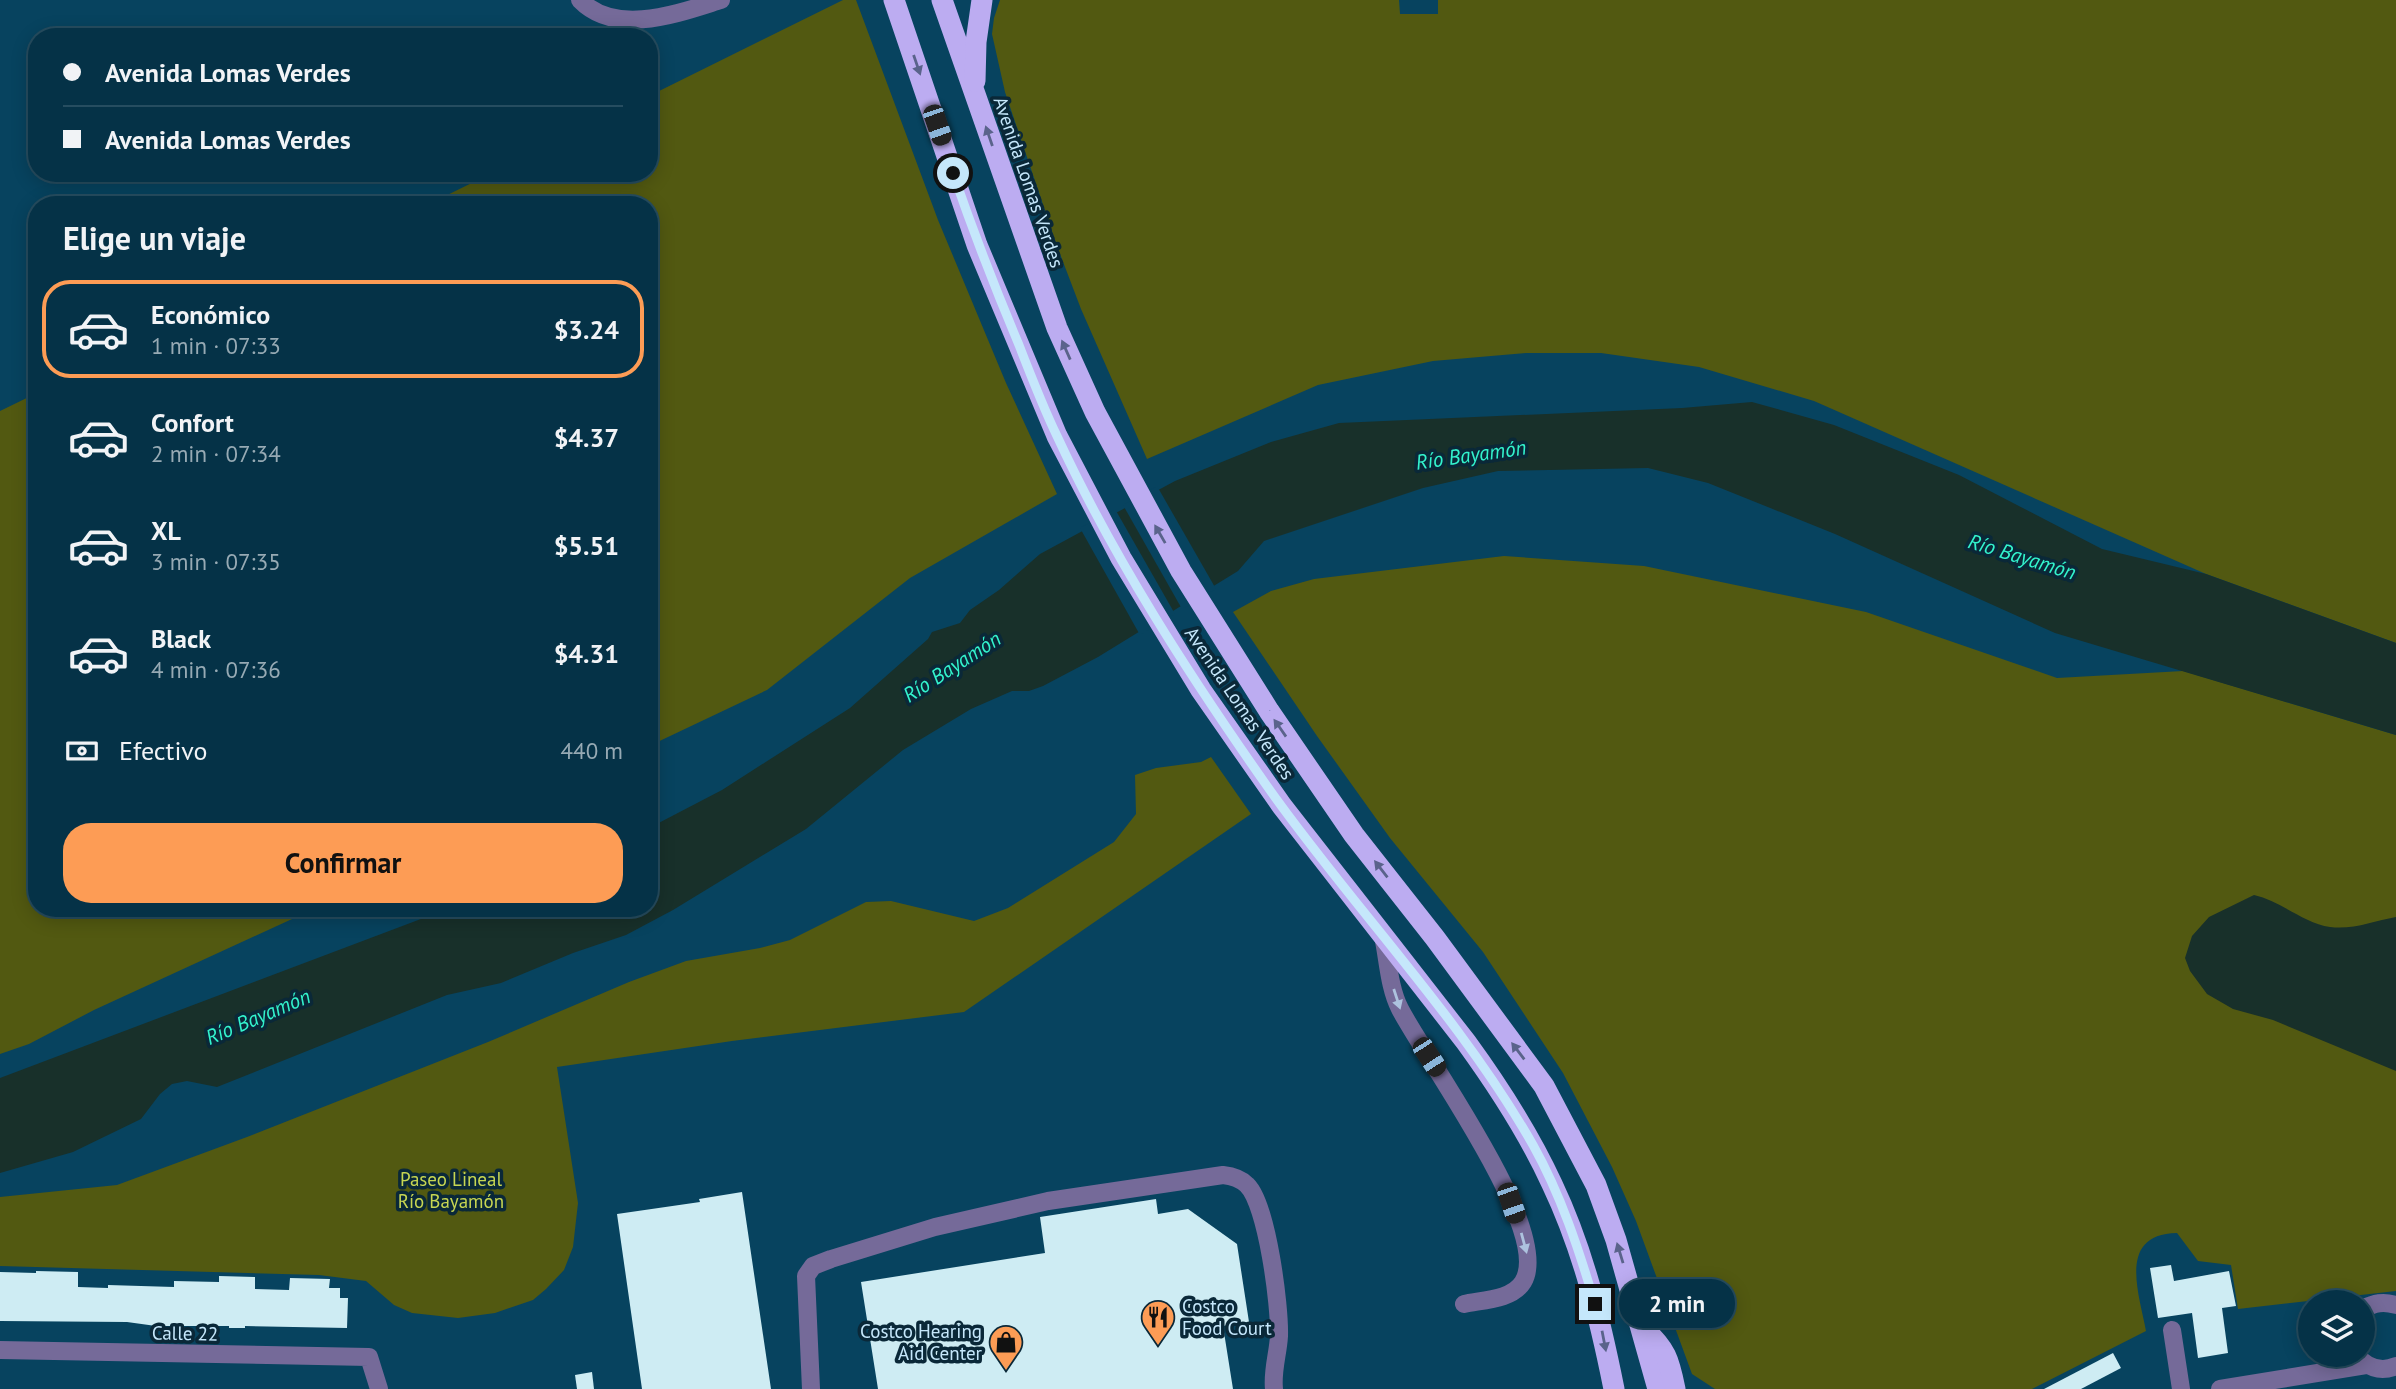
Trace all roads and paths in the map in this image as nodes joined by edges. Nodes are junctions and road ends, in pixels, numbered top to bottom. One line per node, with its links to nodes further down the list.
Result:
1 (580, 0): 2 (street)
2 (721, 0)
3 (894, 0): 7 (highway, Avenida Lomas Verdes, one-way to 7)
4 (942, 0): 6 (highway, Avenida Lomas Verdes)
5 (982, 0): 6 (highway)
6 (974, 93): 11 (highway, Avenida Lomas Verdes, one-way to 6)
7 (1382, 933): 9 (street, one-way to 9); 20 (highway, Avenida Lomas Verdes, one-way to 20)
8 (2375, 1303): 10 (street)
9 (1464, 1304)
10 (2396, 1305)
11 (1642, 1327): 21 (highway, Avenida Lomas Verdes); 22 (highway)
12 (2172, 1330): 23 (street)
13 (0, 1350): 17 (street, Calle 22)
14 (2327, 1367): 24 (street)
15 (2374, 1367): 16 (street)
16 (2395, 1372)
17 (379, 1389)
18 (811, 1389): 19 (street)
19 (1273, 1389)
20 (1614, 1389)
21 (1658, 1389)
22 (1675, 1389)
23 (2181, 1389)
24 (2220, 1389)

